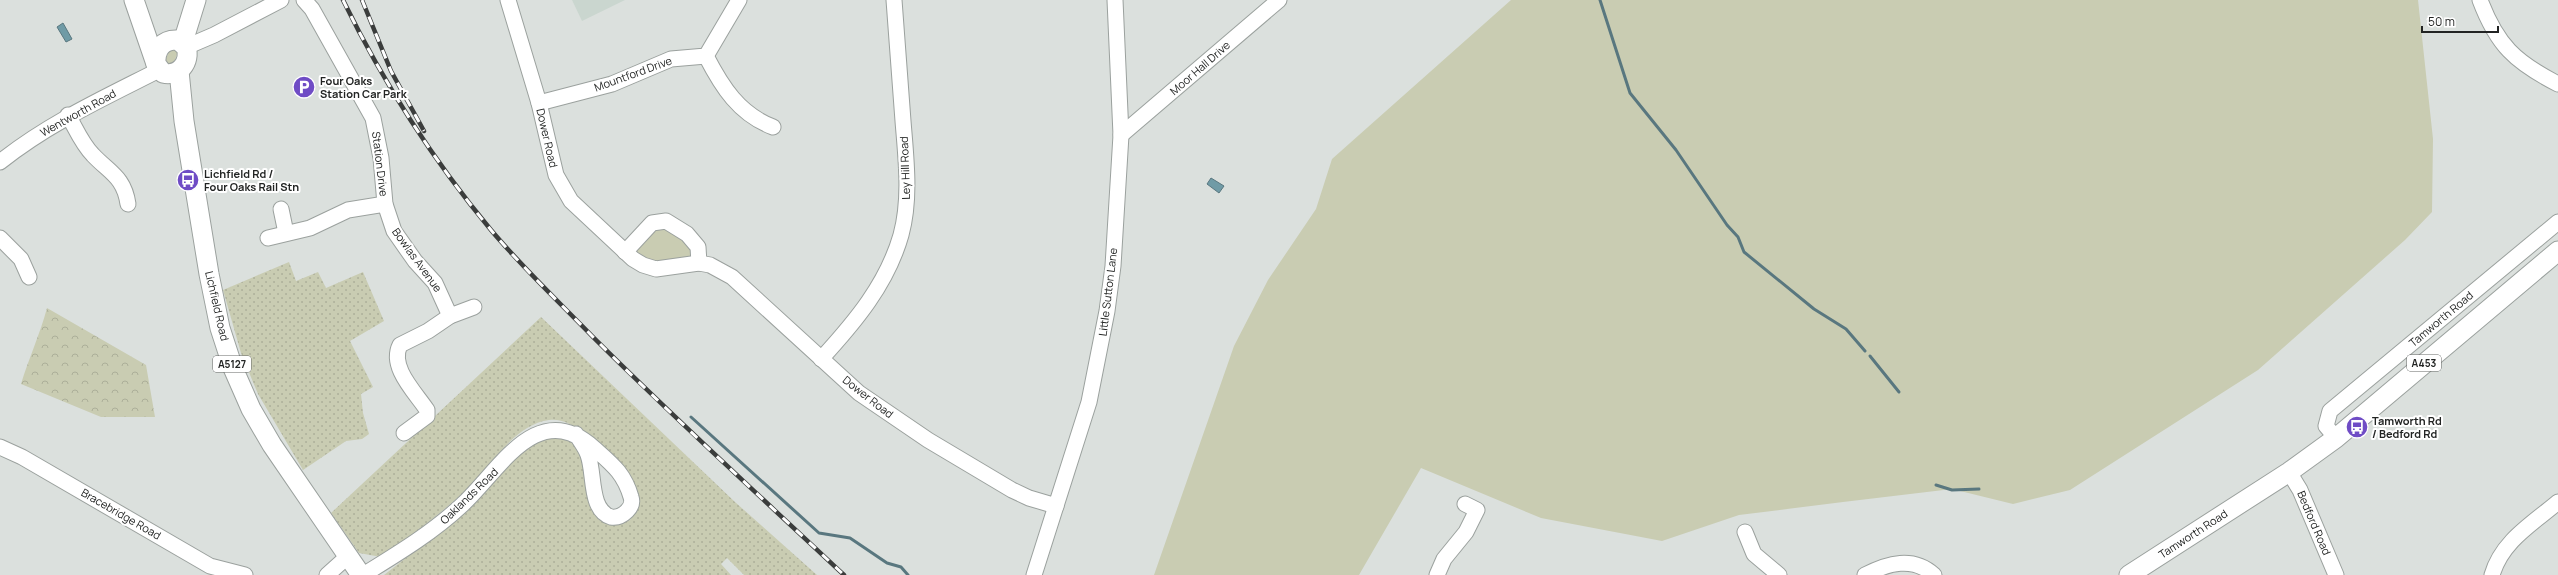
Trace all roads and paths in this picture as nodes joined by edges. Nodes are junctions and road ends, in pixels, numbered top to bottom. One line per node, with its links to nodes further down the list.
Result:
1 (134, 0): 11 (main road, Lichfield Road)
2 (282, 0): 11 (street)
3 (304, 0): 20 (street, Station Drive)
4 (508, 0): 14 (street, Dower Road)
5 (739, 0): 12 (street)
6 (894, 0): 32 (street, Ley Hill Road)
7 (1115, 0): 17 (street, Little Sutton Lane)
8 (1279, 0): 17 (street, Moor Hall Drive)
9 (2480, 0): 13 (street)
10 (193, 8): 11 (main road)
11 (172, 56): 15 (street, Wentworth Road); 42 (main road, Lichfield Road / A5127)
12 (706, 56): 14 (street, Mountford Drive); 16 (street)
13 (2558, 84)
14 (538, 103): 27 (street, Dower Road)
15 (68, 115): 18 (street, Wentworth Road); 19 (street)
16 (765, 127)
17 (1121, 135): 40 (street, Little Sutton Lane)
18 (0, 162)
19 (130, 195)
20 (385, 204): 23 (street); 31 (street, Bowlas Avenue)
21 (281, 209): 23 (street)
22 (2558, 222): 35 (street, Tamworth Road)
23 (286, 233): 25 (street)
24 (0, 238): 29 (street)
25 (268, 238)
26 (2558, 251): 35 (main road, Tamworth Road / A453)
27 (625, 252): 28 (street, Dower Road); 28 (street)
28 (699, 263): 32 (street, Dower Road)
29 (29, 277)
30 (474, 307): 31 (street)
31 (450, 316): 33 (street)
32 (821, 358): 40 (street, Dower Road)
33 (404, 433)
34 (576, 434): 34 (street, Oaklands Road); 46 (street, Oaklands Road)
35 (2336, 438): 37 (main road, Tamworth Road / A453)
36 (0, 447): 43 (street, Bracebridge Road)
37 (2289, 472): 52 (main road, Tamworth Road / A453); 53 (street, Bedford Road)
38 (2558, 502): 54 (street)
39 (1464, 504): 48 (street)
40 (1056, 506): 47 (street, Little Sutton Lane)
41 (1746, 532): 49 (street)
42 (347, 557): 45 (street); 46 (main road, Lichfield Road / A5127)
43 (208, 570): 44 (street, Bracebridge Road)
44 (245, 575)
45 (327, 575)
46 (362, 575)
47 (1034, 575)
48 (1437, 575)
49 (1779, 575)
50 (1865, 575): 51 (street)
51 (1934, 575)
52 (2129, 575)
53 (2336, 575)
54 (2492, 575)

